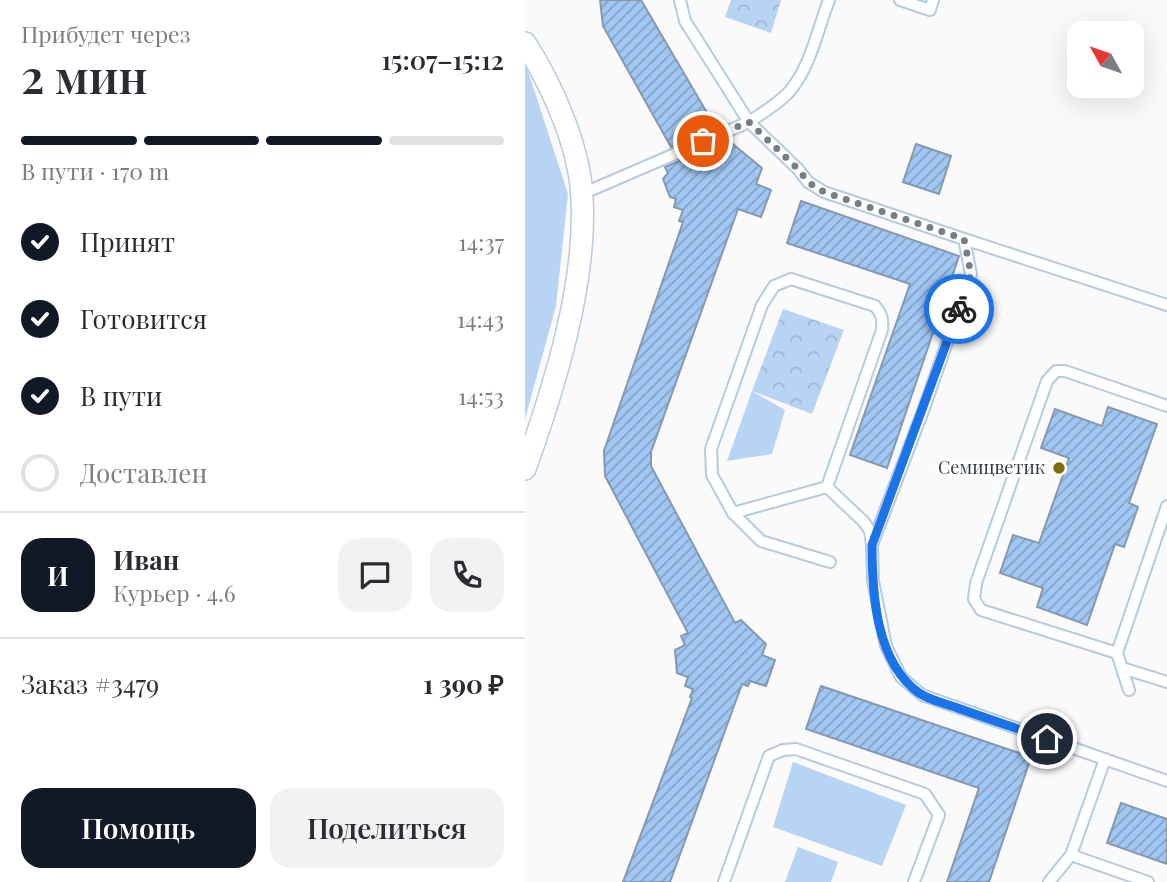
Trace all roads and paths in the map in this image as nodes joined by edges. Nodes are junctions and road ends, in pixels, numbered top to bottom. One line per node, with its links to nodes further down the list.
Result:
1 (680, 0): 6 (lane)
2 (828, 0): 6 (lane)
3 (900, 0): 4 (lane)
4 (933, 0)
5 (525, 43): 7 (street)
6 (749, 122): 7 (lane); 8 (lane)
7 (582, 194): 11 (street)
8 (964, 239): 9 (lane); 15 (lane)
9 (1167, 305)
10 (1167, 406): 17 (lane)
11 (525, 469)
12 (827, 487): 14 (lane); 14 (lane); 15 (lane)
13 (1167, 506): 17 (lane)
14 (733, 513): 16 (lane)
15 (872, 545): 21 (lane)
16 (830, 562)
17 (1117, 653): 18 (lane)
18 (1122, 668): 19 (lane); 20 (lane)
19 (1167, 682)
20 (1129, 690)
21 (1105, 759): 22 (lane); 23 (lane)
22 (1166, 778)
23 (1071, 855): 26 (lane); 27 (lane)
24 (724, 882): 25 (lane)
25 (914, 882)
26 (1049, 882)
27 (1148, 882)

